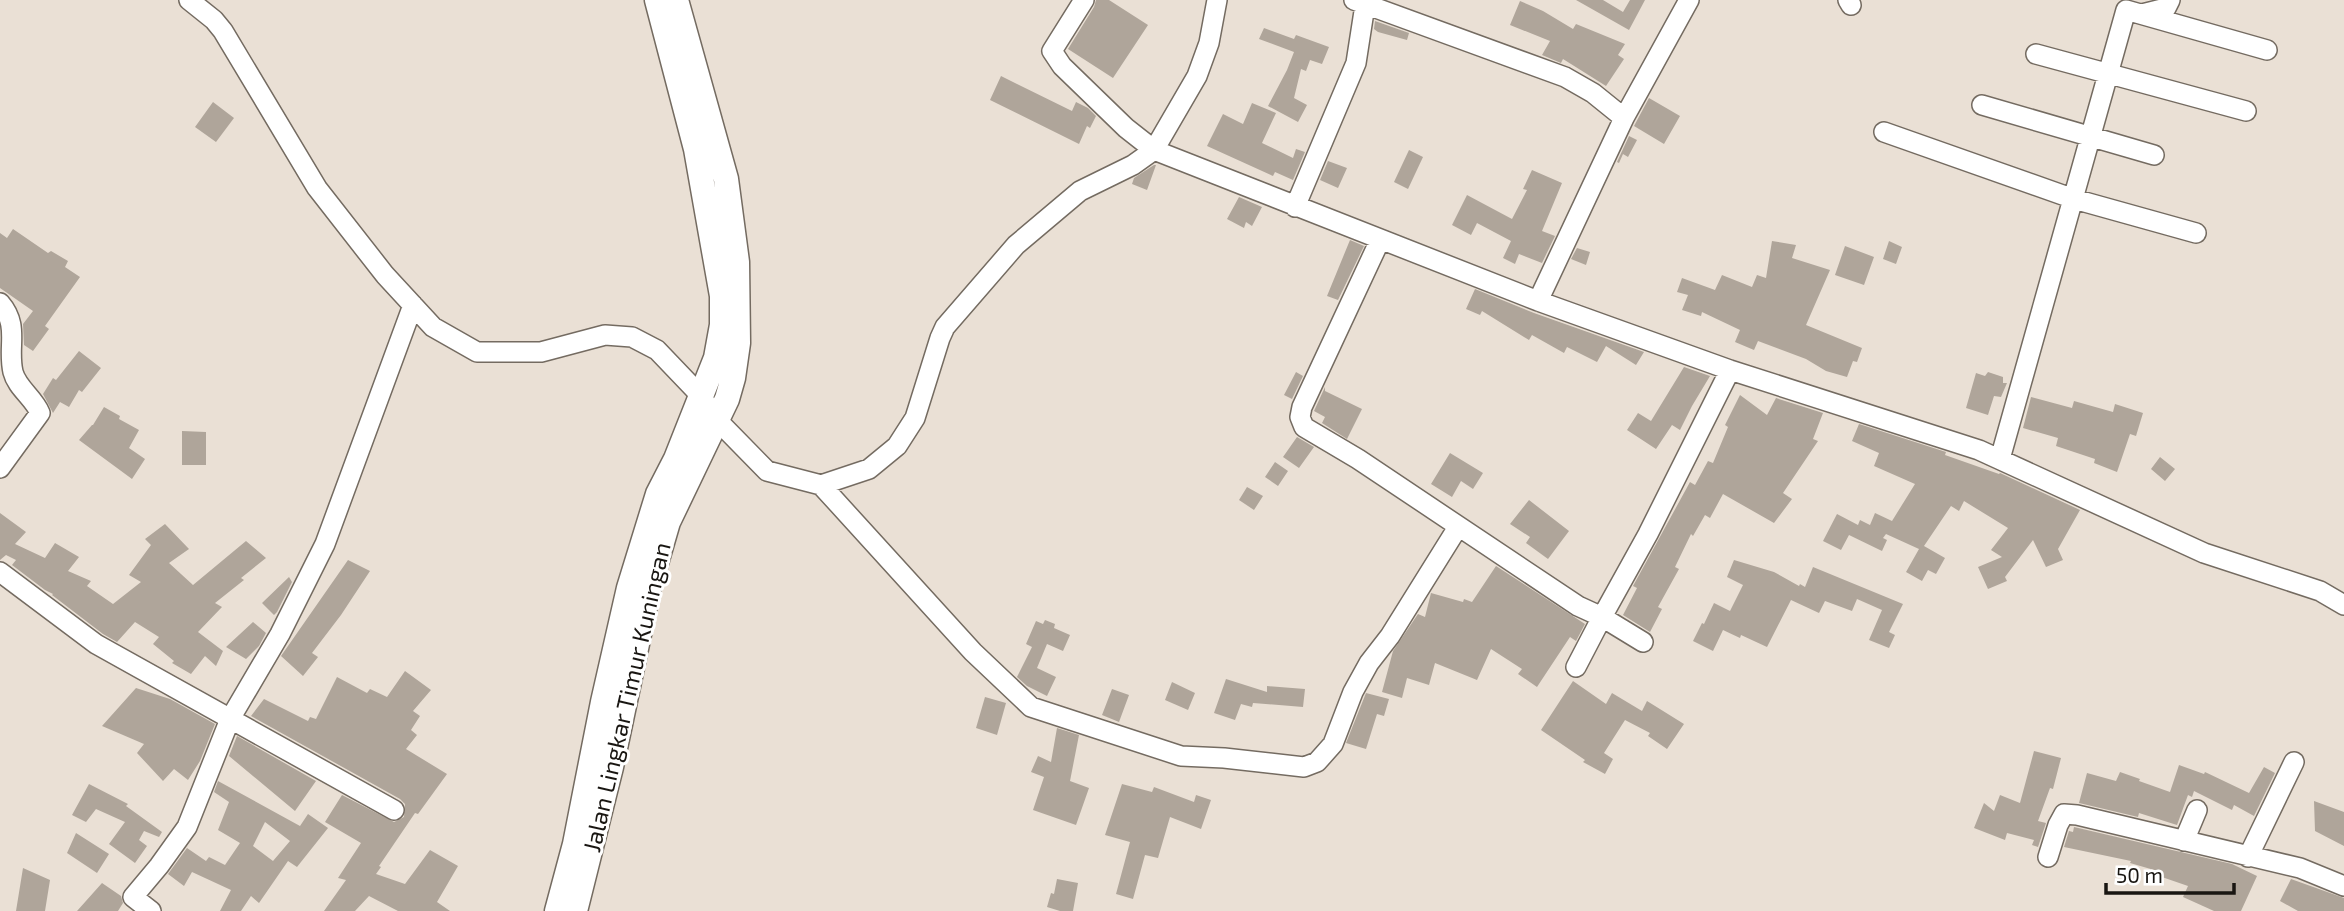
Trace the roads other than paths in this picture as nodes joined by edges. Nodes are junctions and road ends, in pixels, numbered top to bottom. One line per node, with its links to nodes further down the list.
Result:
1 (189, 0): 26 (street)
2 (657, 0): 28 (main road, Jalan Lingkar Timur Kuningan)
3 (676, 0): 29 (main road, Jalan Lingkar Timur Kuningan)
4 (1084, 0): 18 (street)
5 (1217, 0): 18 (street)
6 (1689, 0): 15 (street)
7 (2170, 0): 9 (street)
8 (1359, 2): 15 (street); 21 (street)
9 (2141, 14): 10 (street); 12 (street)
10 (2267, 50)
11 (2036, 54): 12 (street)
12 (2108, 74): 14 (street); 17 (street)
13 (1982, 105): 17 (street)
14 (2246, 111)
15 (1624, 118): 24 (street)
16 (1884, 132): 20 (street)
17 (2090, 138): 19 (street); 20 (street)
18 (1154, 149): 21 (street); 32 (street)
19 (2154, 155)
20 (2074, 199): 22 (street); 30 (street)
21 (1295, 207): 23 (street)
22 (2196, 233)
23 (1380, 240): 24 (street); 33 (street)
24 (1538, 301): 27 (street)
25 (0, 303): 31 (street)
26 (413, 305): 28 (street); 39 (street)
27 (1730, 370): 30 (street); 36 (street)
28 (701, 396): 29 (street); 49 (main road, Jalan Lingkar Timur Kuningan)
29 (717, 420): 32 (street); 50 (main road, Jalan Lingkar Timur Kuningan)
30 (2000, 459): 35 (street)
31 (0, 468)
32 (821, 485): 33 (street)
33 (1458, 527): 36 (street)
34 (0, 572): 39 (street)
35 (2344, 605)
36 (1602, 617): 37 (street); 38 (street)
37 (1643, 642)
38 (1576, 667)
39 (230, 719): 41 (street); 47 (street)
40 (2294, 762): 45 (street)
41 (394, 810)
42 (2197, 810): 43 (street)
43 (2184, 841): 44 (street); 45 (street)
44 (2048, 857)
45 (2248, 857): 46 (street)
46 (2344, 886)
47 (129, 904): 48 (street)
48 (151, 911)
49 (557, 911)
50 (575, 911)

